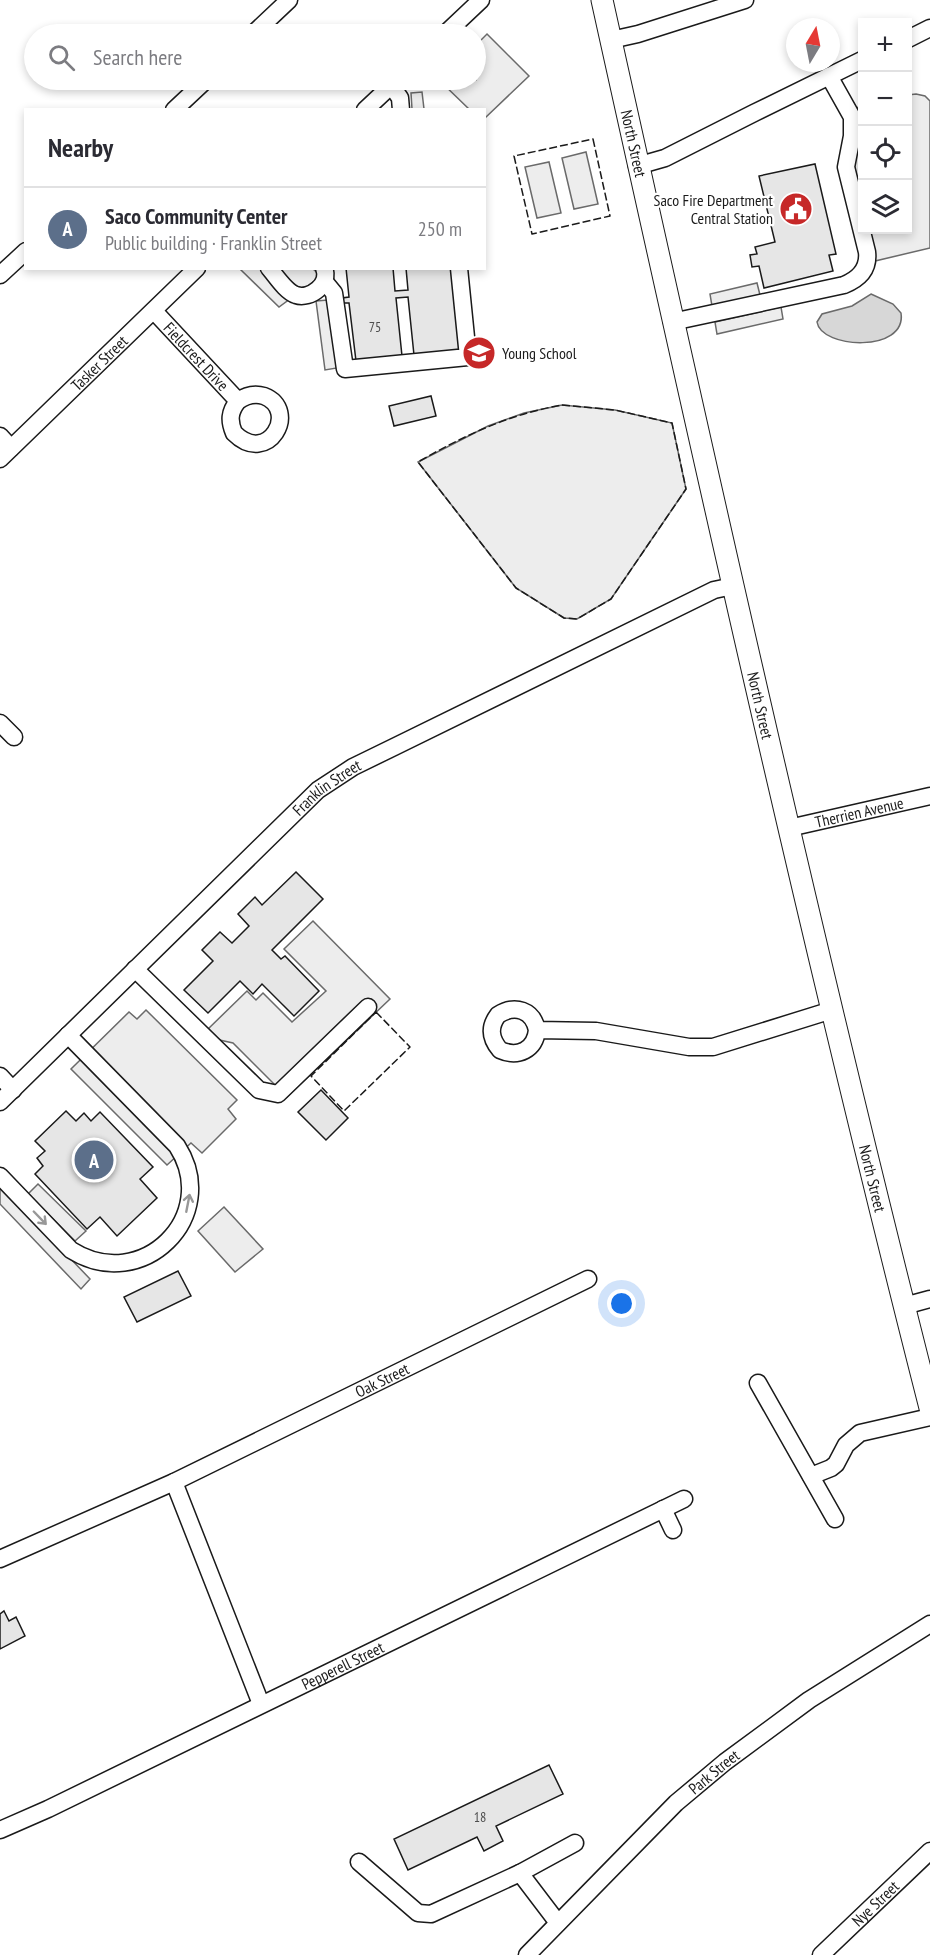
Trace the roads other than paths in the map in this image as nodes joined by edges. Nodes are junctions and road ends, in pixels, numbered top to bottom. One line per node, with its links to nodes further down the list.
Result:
1 (289, 0): 5 (street)
2 (481, 0): 6 (street)
3 (602, 0): 9 (main road, North Street)
4 (744, 0): 9 (street)
5 (264, 24)
6 (456, 24)
7 (930, 28): 8 (street)
8 (912, 37)
9 (611, 40): 18 (main road, North Street)
10 (858, 62): 11 (street)
11 (829, 76): 18 (street); 26 (street)
12 (195, 90): 15 (street)
13 (386, 90): 16 (street)
14 (397, 90): 17 (street)
15 (176, 108)
16 (367, 108)
17 (401, 108)
18 (637, 166): 26 (main road, North Street)
19 (24, 253): 23 (street)
20 (195, 270): 25 (street, Tasker Street)
21 (270, 270): 24 (street)
22 (459, 270): 24 (street)
23 (0, 275)
24 (324, 275)
25 (154, 310): 27 (street, Fieldcrest Drive); 28 (street, Tasker Street)
26 (672, 322): 29 (main road, North Street)
27 (237, 402)
28 (4, 447)
29 (733, 586): 33 (main road, North Street); 34 (street, Franklin Street)
30 (0, 723): 31 (street)
31 (14, 737)
32 (930, 796): 33 (street, Therrien Avenue)
33 (789, 828): 36 (main road, North Street)
34 (135, 969): 35 (street); 38 (street, Franklin Street)
35 (368, 1007)
36 (832, 1010): 37 (street); 45 (main road, North Street)
37 (537, 1030)
38 (68, 1035): 40 (street, Franklin Street); 42 (street, one-way to 38)
39 (0, 1076): 40 (street)
40 (13, 1090): 41 (street, Franklin Street)
41 (0, 1102)
42 (0, 1176)
43 (588, 1279): 50 (street, Oak Street)
44 (930, 1299): 45 (street)
45 (904, 1306): 47 (main road, North Street)
46 (758, 1383): 49 (street)
47 (930, 1408)
48 (930, 1417): 49 (street)
49 (811, 1476): 53 (street)
50 (174, 1482): 55 (street, Oak Street); 57 (street)
51 (684, 1499): 52 (street, Pepperell Street)
52 (663, 1509): 54 (street); 57 (street, Pepperell Street)
53 (835, 1519)
54 (673, 1530)
55 (0, 1559)
56 (930, 1624): 63 (street, Park Street)
57 (261, 1704): 58 (street, Pepperell Street)
58 (0, 1830)
59 (575, 1844): 62 (street)
60 (930, 1851): 65 (street, Nye Street)
61 (359, 1862): 62 (street)
62 (520, 1873): 63 (street)
63 (558, 1923): 64 (street, Park Street)
64 (526, 1955)
65 (821, 1955)

